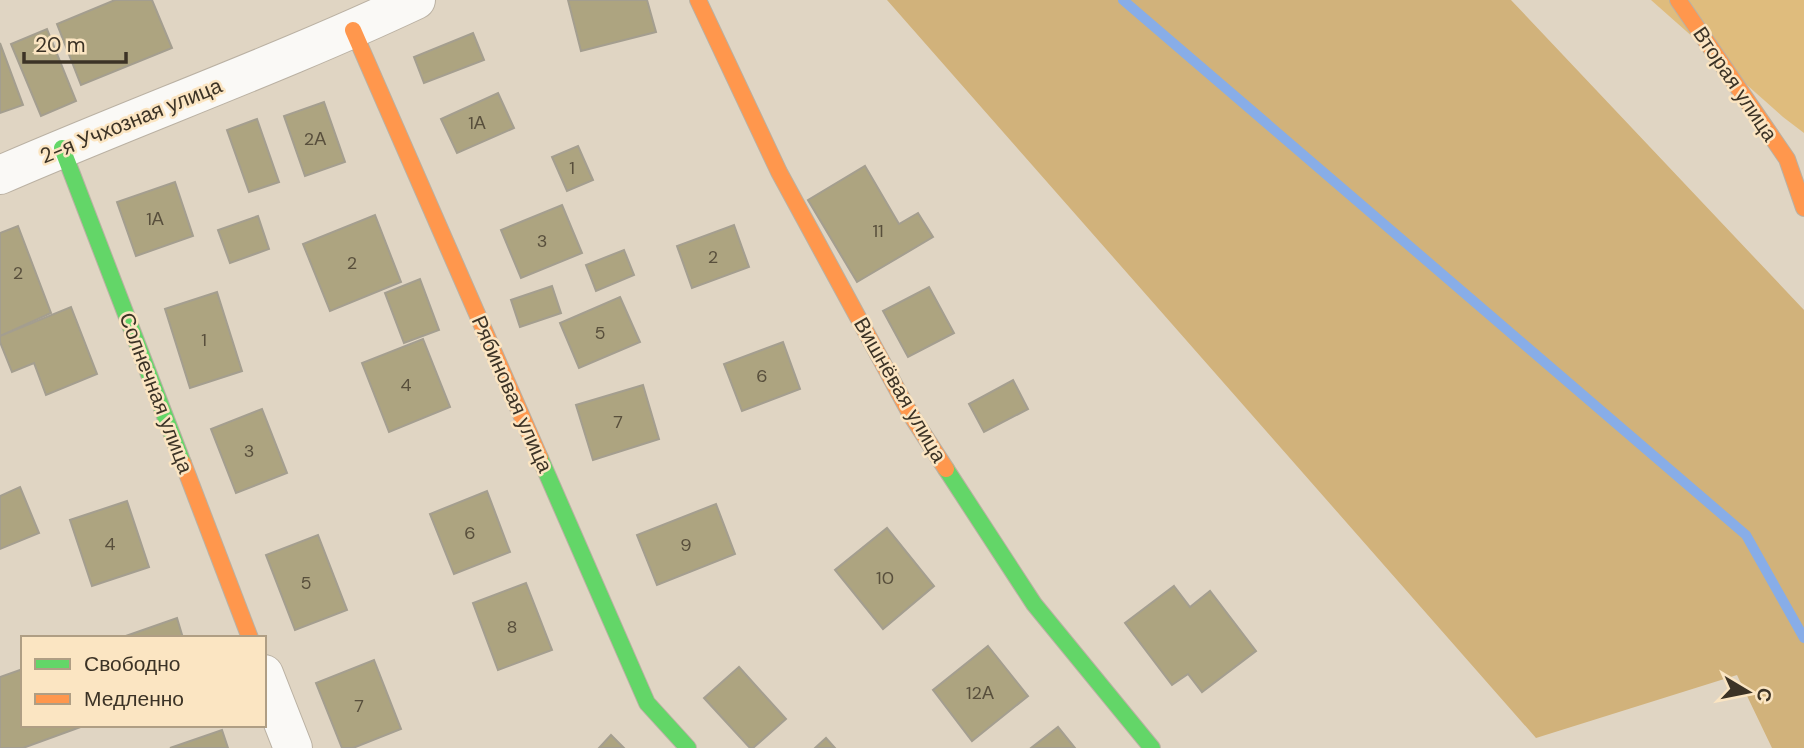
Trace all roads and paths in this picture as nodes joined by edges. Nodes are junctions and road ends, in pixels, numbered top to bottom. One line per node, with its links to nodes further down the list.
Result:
1 (416, 0): 4 (street, 2-я Учхозная улица)
2 (698, 0): 12 (street, Вишнёвая улица)
3 (1678, 0): 7 (street, Вторая улица)
4 (353, 30): 5 (street, 2-я Учхозная улица); 11 (street, Рябиновая улица)
5 (62, 148): 6 (street, 2-я Учхозная улица); 8 (street, Солнечная улица)
6 (0, 175)
7 (1804, 208)
8 (249, 636)
9 (266, 679): 10 (street)
10 (293, 748)
11 (688, 748)
12 (1152, 748)

